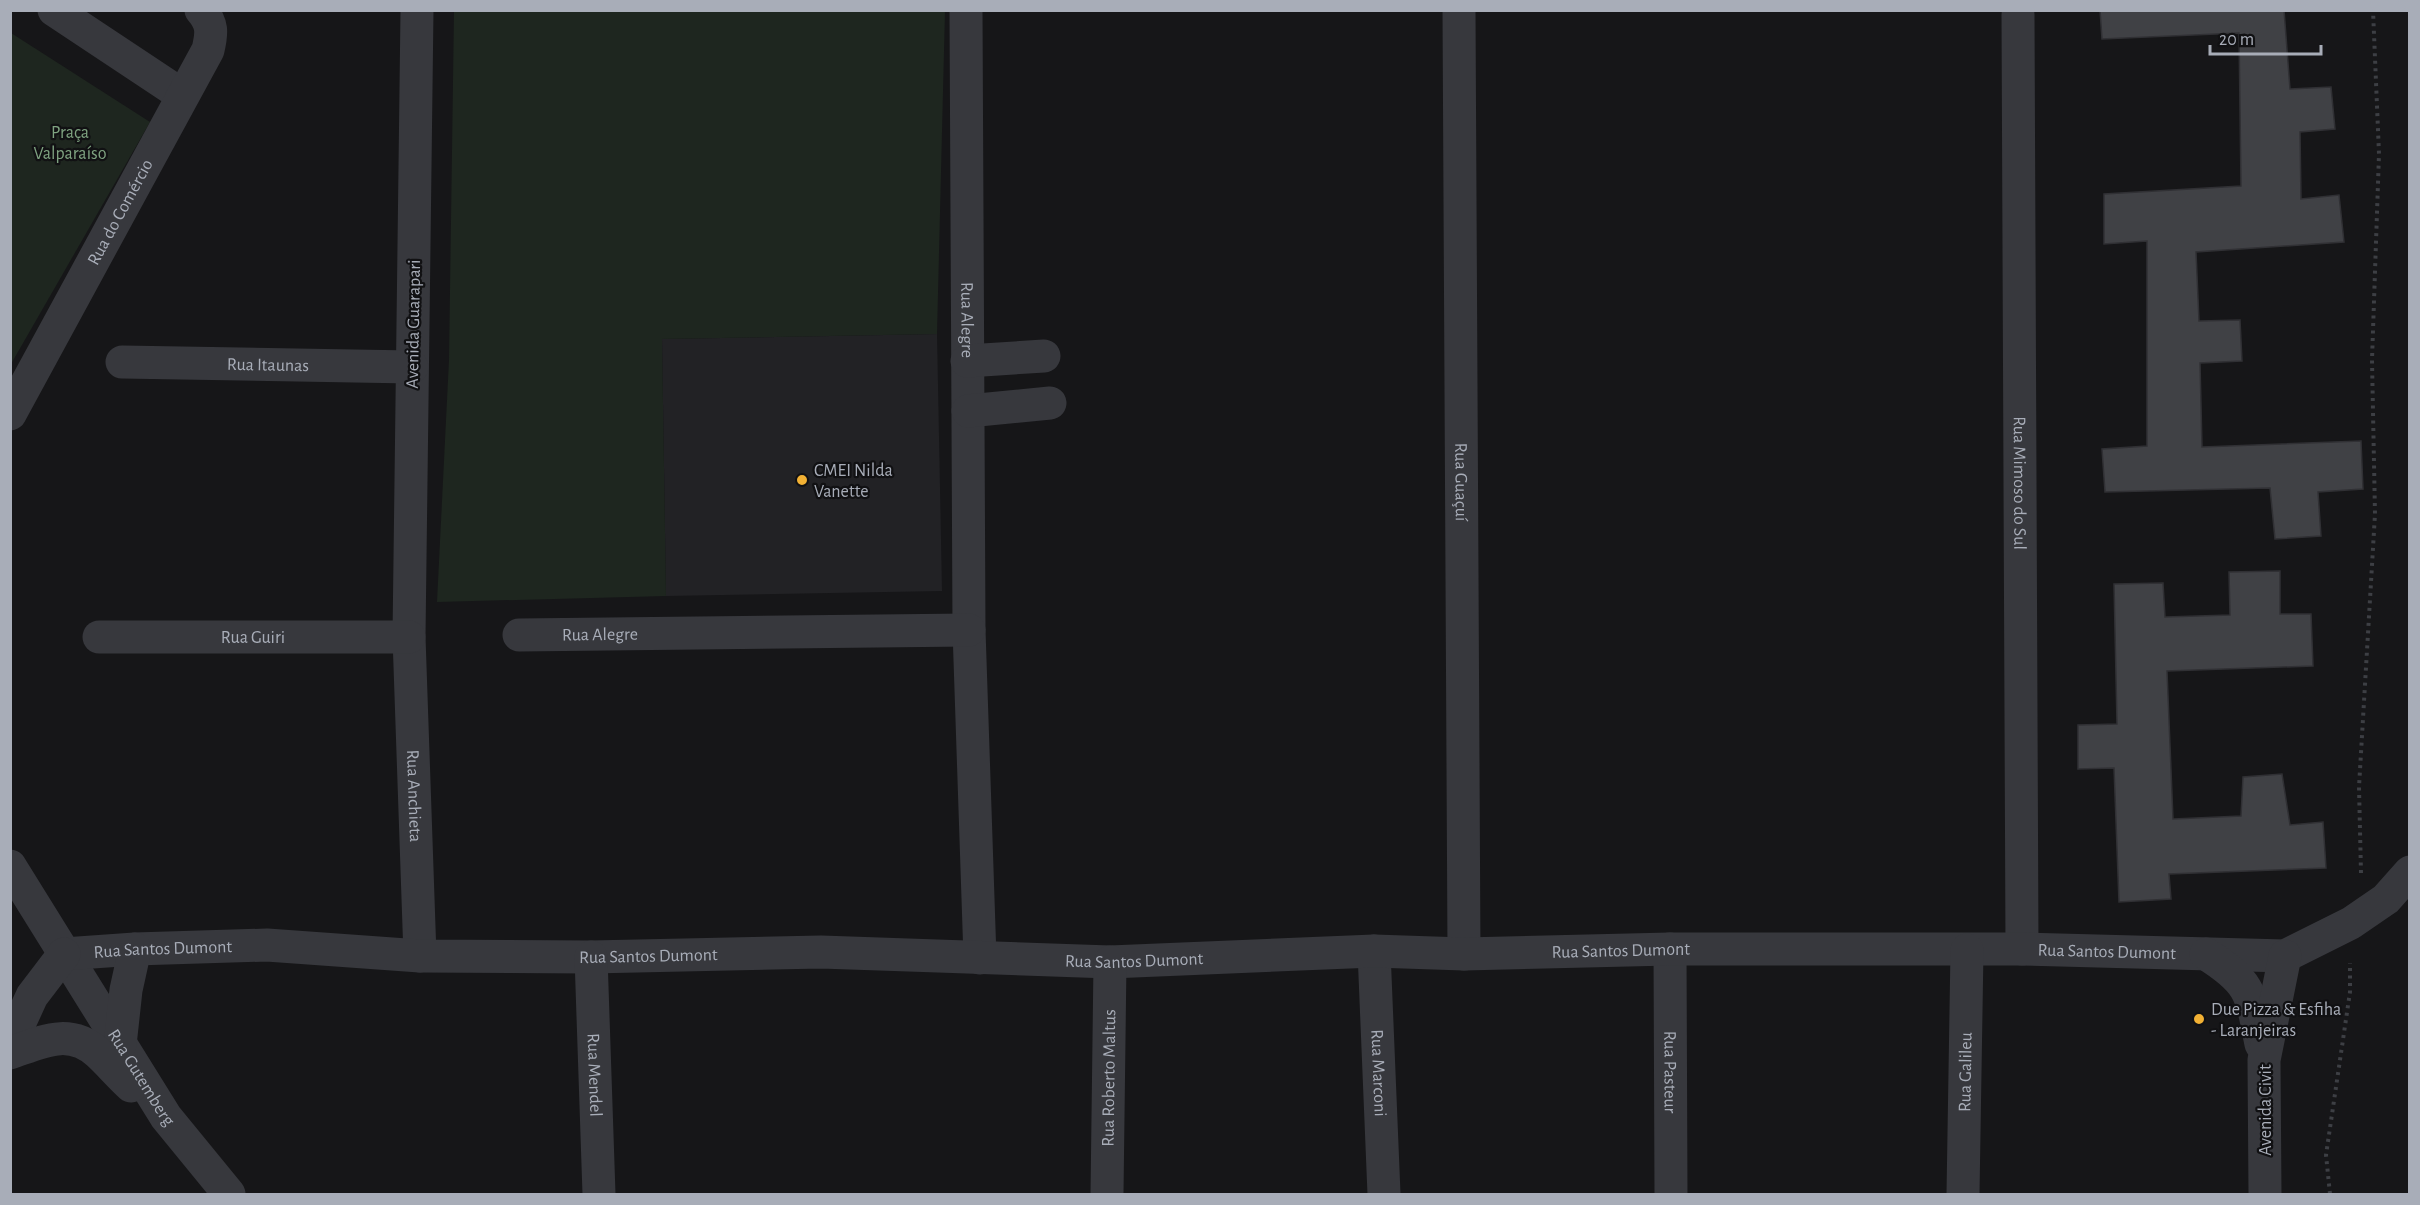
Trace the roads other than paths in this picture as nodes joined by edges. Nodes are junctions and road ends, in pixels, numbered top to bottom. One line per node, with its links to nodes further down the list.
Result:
1 (54, 10): 7 (street)
2 (201, 10): 7 (street, Rua do Comércio)
3 (417, 10): 11 (street, Avenida Guarapari)
4 (966, 10): 9 (street, Rua Alegre)
5 (1459, 10): 27 (street, Rua Guaçuí)
6 (2018, 15): 22 (street, Rua Mimoso do Sul)
7 (182, 95): 14 (street, Rua do Comércio)
8 (1044, 356): 9 (street)
9 (967, 361): 13 (street, Rua Alegre)
10 (122, 363): 11 (street, Rua Itaunas)
11 (412, 367): 18 (street, Avenida Guarapari)
12 (1050, 404): 13 (street)
13 (968, 411): 15 (street, Rua Alegre)
14 (10, 414)
15 (969, 630): 16 (street, Rua Alegre); 32 (street, Rua Alegre)
16 (519, 635)
17 (99, 637): 18 (street, Rua Guiri)
18 (409, 637): 29 (street, Rua Anchieta)
19 (10, 866): 26 (street)
20 (2409, 872): 30 (street, Rua Santos Dumont)
21 (1670, 949): 24 (street, Rua Santos Dumont); 27 (street, Rua Santos Dumont); 43 (street, Rua Pasteur)
22 (2022, 949): 24 (street, Rua Santos Dumont); 28 (street, Rua Santos Dumont)
23 (135, 950): 26 (street, Rua Santos Dumont); 29 (street, Rua Santos Dumont); 35 (street)
24 (1967, 950): 44 (street, Rua Galileu)
25 (1374, 951): 27 (street, Rua Santos Dumont); 33 (street, Rua Santos Dumont); 42 (street, Rua Marconi)
26 (64, 954): 34 (street); 35 (street, Rua Gutemberg)
27 (1464, 954)
28 (2206, 954): 30 (street, Rua Santos Dumont); 37 (street)
29 (420, 956): 31 (street, Rua Santos Dumont)
30 (2285, 956): 37 (street, Avenida Civit)
31 (591, 957): 32 (street, Rua Santos Dumont); 40 (street, Rua Mendel)
32 (980, 958): 33 (street, Rua Santos Dumont)
33 (1110, 962): 41 (street, Rua Roberto Maltus)
34 (10, 1044)
35 (120, 1045): 38 (street, Rua Gutemberg)
36 (10, 1053): 38 (street)
37 (2264, 1060): 45 (street, Avenida Civit)
38 (153, 1097): 39 (street, Rua Gutemberg)
39 (229, 1194)
40 (599, 1194)
41 (1107, 1194)
42 (1384, 1194)
43 (1671, 1194)
44 (1963, 1194)
45 (2265, 1194)

